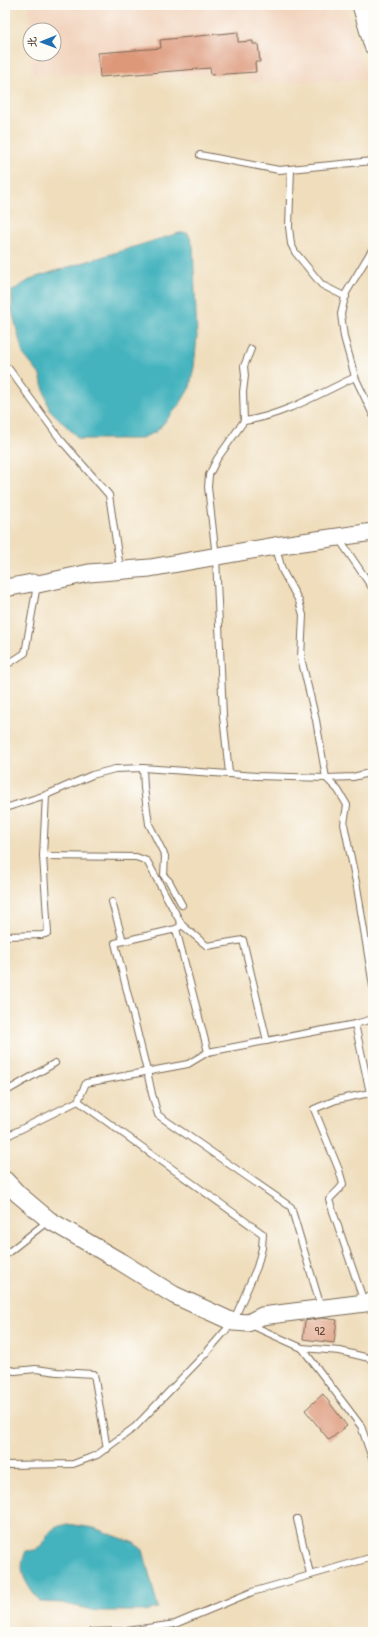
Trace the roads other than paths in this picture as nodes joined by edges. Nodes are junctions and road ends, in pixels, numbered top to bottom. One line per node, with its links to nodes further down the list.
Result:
1 (361, 5): 2 (street)
2 (373, 46)
3 (200, 155): 5 (lane)
4 (373, 161): 5 (lane)
5 (291, 169): 7 (lane)
6 (373, 248): 7 (lane)
7 (346, 297): 10 (lane)
8 (251, 349): 12 (lane)
9 (5, 372): 17 (lane)
10 (355, 377): 11 (lane); 12 (lane)
11 (373, 416)
12 (244, 421): 16 (lane)
13 (373, 532): 14 (street)
14 (337, 536): 15 (street); 21 (lane)
15 (275, 546): 16 (street); 26 (lane)
16 (216, 557): 17 (street); 25 (lane)
17 (120, 570): 19 (street)
18 (5, 577): 19 (street)
19 (32, 584): 20 (street); 22 (lane)
20 (5, 588)
21 (373, 589)
22 (5, 666)
23 (143, 768): 25 (lane); 27 (lane); 31 (lane)
24 (373, 772): 26 (lane)
25 (229, 773): 26 (lane)
26 (326, 778): 36 (lane)
27 (46, 795): 28 (lane); 29 (lane)
28 (5, 808)
29 (43, 856): 32 (lane); 34 (lane)
30 (112, 902): 35 (lane)
31 (182, 906)
32 (182, 925): 33 (lane); 39 (lane)
33 (176, 929): 35 (lane); 40 (lane)
34 (5, 936)
35 (123, 941): 42 (lane)
36 (373, 986)
37 (373, 1019): 38 (lane)
38 (355, 1024): 39 (lane); 49 (lane)
39 (267, 1042): 40 (lane)
40 (208, 1052): 42 (lane)
41 (55, 1063): 43 (lane)
42 (147, 1071): 44 (lane); 50 (lane)
43 (5, 1092)
44 (78, 1100): 45 (lane); 51 (lane)
45 (5, 1137)
46 (5, 1180): 47 (street)
47 (49, 1220): 48 (lane); 51 (street)
48 (5, 1255)
49 (369, 1302): 50 (street)
50 (322, 1309): 51 (street)
51 (240, 1322): 52 (lane); 55 (lane)
52 (302, 1348): 53 (lane); 56 (lane)
53 (373, 1359)
54 (5, 1369): 55 (lane)
55 (107, 1449): 57 (lane)
56 (373, 1461)
57 (5, 1465)
58 (298, 1519): 60 (lane)
59 (373, 1557): 60 (lane)
60 (310, 1574): 61 (lane)
61 (91, 1632)

